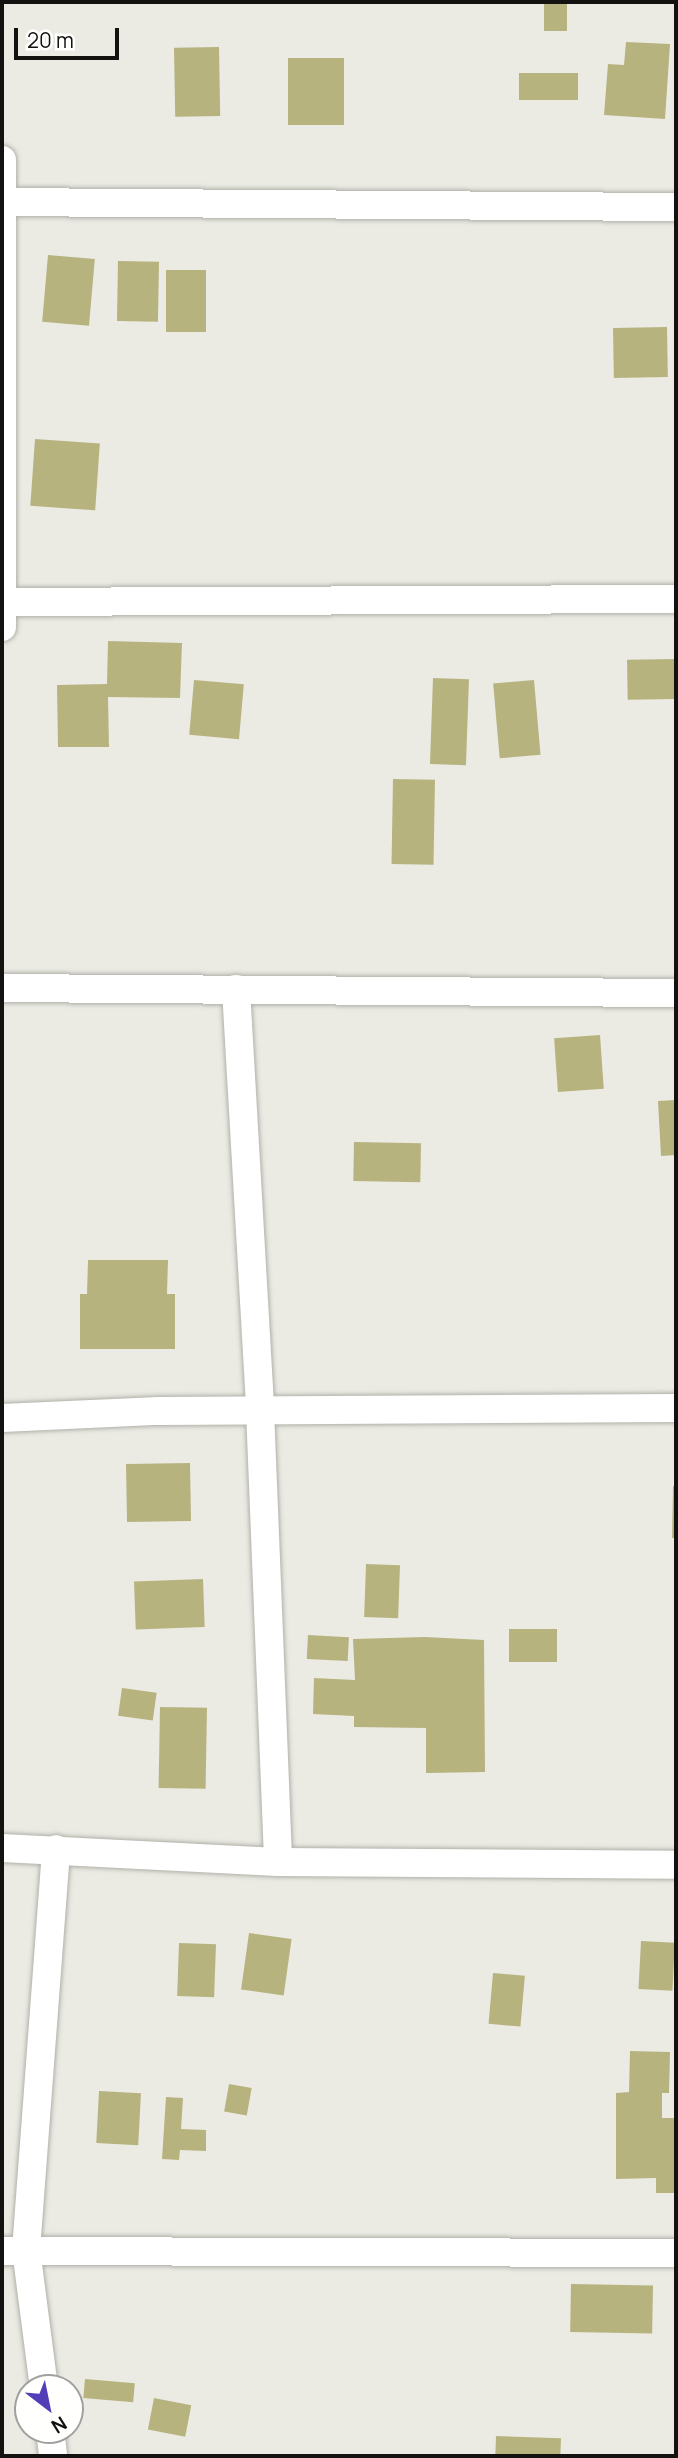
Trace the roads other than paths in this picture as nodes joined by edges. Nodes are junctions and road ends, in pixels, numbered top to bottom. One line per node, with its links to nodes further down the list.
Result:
1 (2, 160): 2 (street)
2 (3, 202): 3 (street); 5 (street)
3 (676, 207)
4 (676, 599): 5 (street)
5 (2, 602): 6 (street)
6 (2, 627)
7 (2, 988): 8 (street)
8 (236, 989): 9 (street); 11 (street)
9 (676, 993)
10 (676, 1408): 11 (street)
11 (260, 1410): 12 (street); 15 (street)
12 (2, 1418)
13 (2, 1848): 14 (street)
14 (56, 1849): 15 (street); 17 (street)
15 (278, 1862): 16 (street)
16 (676, 1865)
17 (14, 2250): 18 (street); 19 (street)
18 (676, 2253)
19 (41, 2374)

